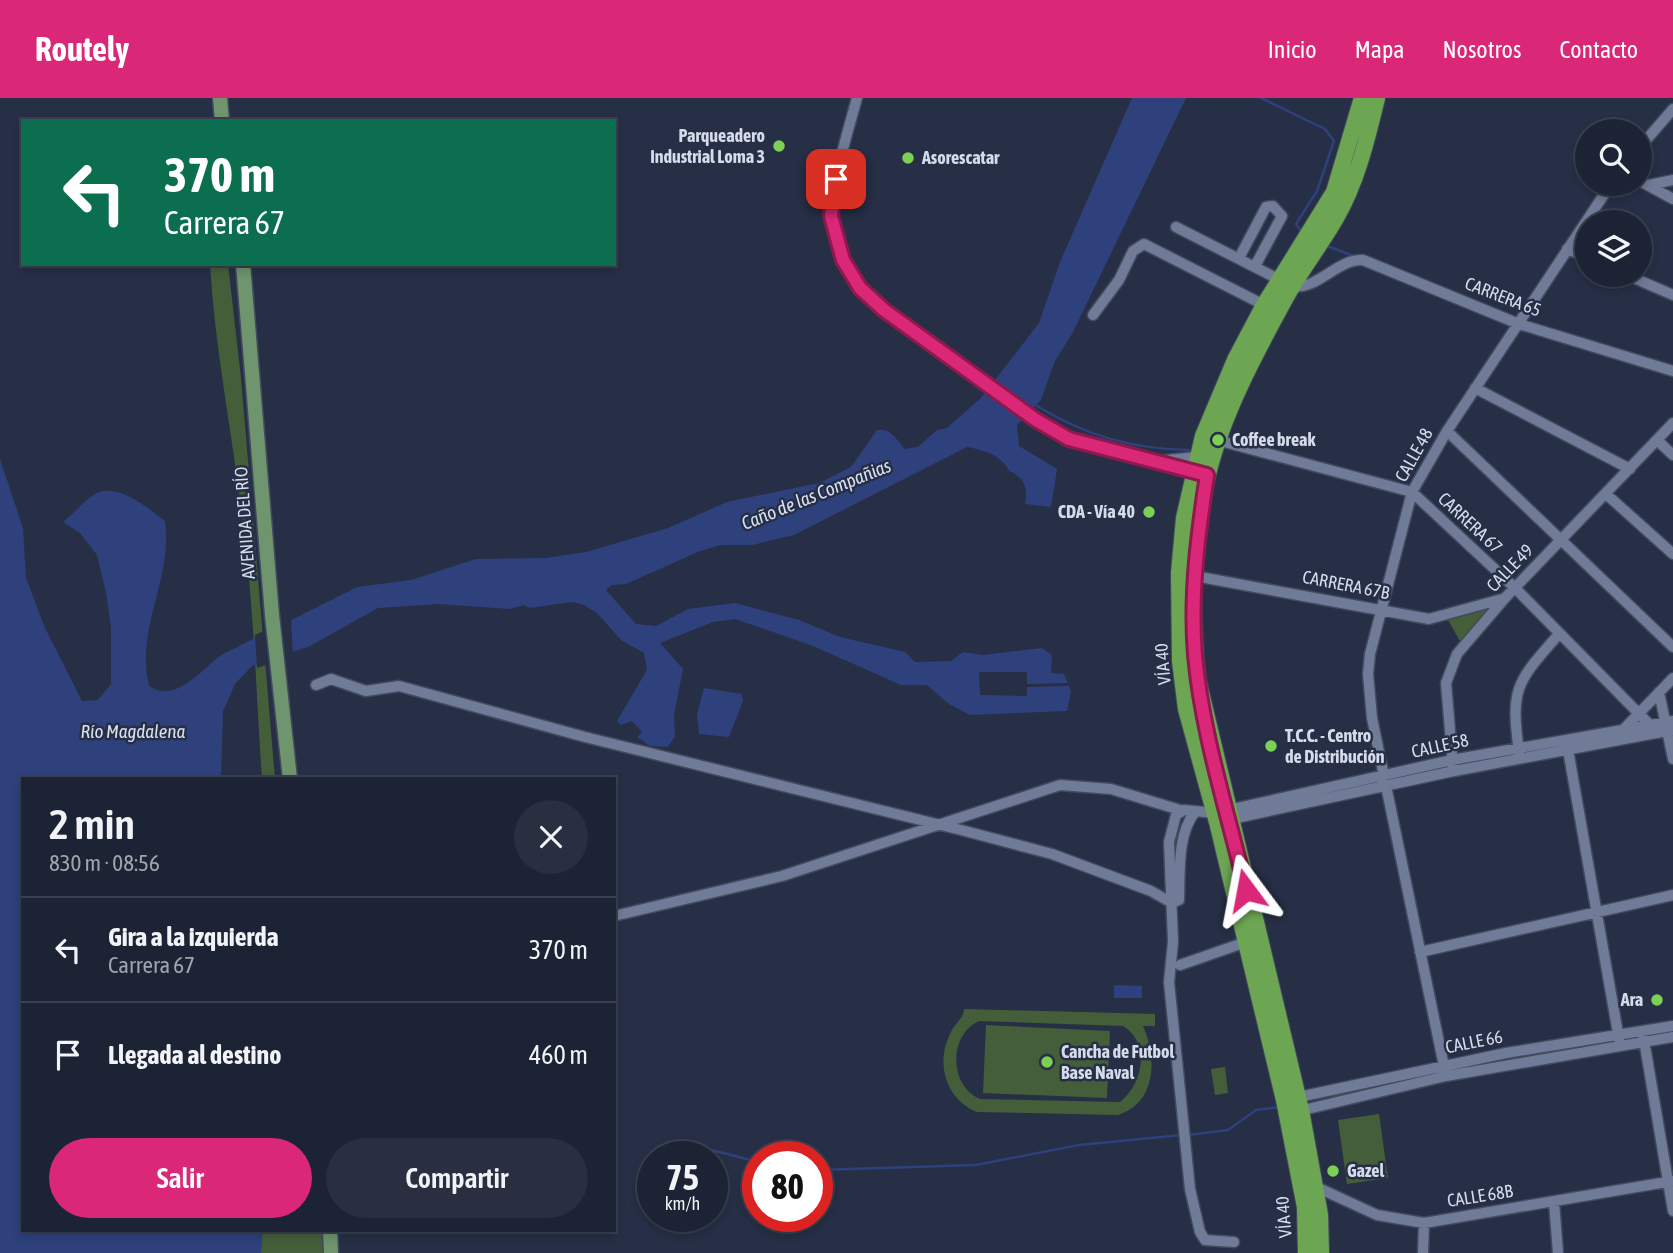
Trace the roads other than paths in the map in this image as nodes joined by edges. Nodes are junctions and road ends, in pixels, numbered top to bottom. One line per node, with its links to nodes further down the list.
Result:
1 (220, 98): 7 (main road)
2 (228, 98): 8 (main road)
3 (857, 98): 38 (street)
4 (1362, 98): 10 (highway, VÍA 40)
5 (1377, 98): 10 (highway, VÍA 40)
6 (1673, 109): 9 (street)
7 (222, 119)
8 (230, 119)
9 (1652, 133)
10 (1360, 134): 20 (highway, VÍA 40)
11 (1673, 180): 12 (street)
12 (1652, 182)
13 (1652, 187): 15 (street)
14 (1603, 196): 17 (street, CALLE 48)
15 (1673, 199)
16 (1177, 227): 19 (street)
17 (1567, 249): 18 (street); 30 (street, CALLE 48)
18 (1575, 252)
19 (1239, 258): 23 (street); 23 (street)
20 (1305, 258): 24 (street); 25 (highway, VÍA 40)
21 (235, 266): 48 (main road, AVENIDA DEL RÍO)
22 (243, 266): 48 (main road, AVENIDA DEL RÍO)
23 (1255, 267): 25 (street)
24 (1325, 274): 25 (street, CARRERA 65); 30 (street, CARRERA 65)
25 (1286, 282): 28 (highway, VÍA 40); 35 (highway, VÍA 40)
26 (1652, 286): 27 (street)
27 (1673, 295)
28 (1264, 305): 29 (street); 35 (highway, VÍA 40)
29 (1093, 315)
30 (1519, 324): 31 (street, CARRERA 65); 32 (street, CALLE 48)
31 (1673, 371)
32 (1475, 388): 34 (street, CALLE 48); 39 (street)
33 (1673, 423): 36 (street, CALLE 49)
34 (1447, 431): 40 (street, CALLE 48); 42 (street)
35 (1210, 438): 38 (highway, VÍA 40); 40 (street, CARRERA 67)
36 (1657, 440): 37 (street); 39 (street, CALLE 49)
37 (1673, 455)
38 (1199, 467): 44 (highway, VÍA 40)
39 (1630, 469): 41 (street, CALLE 49)
40 (1412, 492): 45 (street, CARRERA 67); 47 (street, CALLE 48)
41 (1606, 494): 42 (street, CALLE 49); 43 (street)
42 (1564, 540): 45 (street, CALLE 49); 50 (street)
43 (1673, 554)
44 (1187, 574): 47 (street, CARRERA 67B); 67 (highway, VÍA 40)
45 (1515, 588): 46 (street, CALLE 49); 49 (street, CARRERA 67)
46 (1504, 598): 47 (street, CARRERA 67B); 61 (street, CALLE 49)
47 (1381, 608): 64 (street, CALLE 48)
48 (268, 616): 51 (main road, AVENIDA DEL RÍO)
49 (1559, 634): 55 (street, CARRERA 67); 59 (street)
50 (1673, 647)
51 (273, 667): 62 (main road, AVENIDA DEL RÍO); 63 (main road, AVENIDA DEL RÍO)
52 (1673, 678): 54 (street)
53 (316, 685): 68 (street)
54 (1659, 692): 55 (street); 56 (street)
55 (1639, 713): 56 (street, CARRERA 67); 57 (street)
56 (1665, 727): 57 (street, CALLE 58); 58 (street, CALLE 58); 60 (street)
57 (1622, 731): 58 (street, CALLE 58)
58 (1567, 745): 59 (street, CALLE 58); 71 (street)
59 (1519, 754): 61 (street, CALLE 58)
60 (1673, 759)
61 (1453, 766): 64 (street, CALLE 58)
62 (281, 777)
63 (290, 777)
64 (1385, 780): 67 (street, CALLE 58); 74 (street, CALLE 48)
65 (1180, 810): 66 (street, CALLE 58); 68 (street, CALLE 58); 70 (street)
66 (1195, 812): 67 (street, CALLE 58); 70 (street)
67 (1222, 816): 73 (highway, VÍA 40); 84 (highway, VÍA 40)
68 (941, 825): 70 (street); 72 (street, CALLE 58)
69 (1673, 895): 71 (street)
70 (1172, 903): 92 (street)
71 (1599, 912): 74 (street); 79 (street)
72 (616, 916)
73 (1246, 942): 75 (street); 84 (highway, VÍA 40)
74 (1420, 952): 83 (street, CALLE 48)
75 (1180, 965)
76 (1673, 1026): 77 (street, CALLE 66)
77 (1644, 1035): 78 (street, CALLE 66); 79 (street, CALLE 66); 85 (street)
78 (1673, 1037)
79 (1619, 1040): 80 (street, CALLE 66)
80 (1571, 1047): 81 (street, CALLE 66); 82 (street, CALLE 66)
81 (1506, 1053): 82 (street); 83 (street, CALLE 66)
82 (1509, 1065): 83 (street, CALLE 66)
83 (1445, 1071): 84 (street, CALLE 66)
84 (1293, 1105): 86 (highway, VÍA 40)
85 (1671, 1181): 87 (street, CALLE 68B); 88 (street)
86 (1307, 1183): 89 (street, CALLE 68B); 95 (highway, VÍA 40); 96 (highway, VÍA 40)
87 (1554, 1202): 89 (street, CALLE 68B); 98 (street)
88 (1673, 1211)
89 (1424, 1223): 97 (street)
90 (330, 1232): 93 (main road)
91 (338, 1232): 94 (main road)
92 (1234, 1242)
93 (331, 1253)
94 (340, 1253)
95 (1306, 1253)
96 (1321, 1253)
97 (1423, 1253)
98 (1558, 1253)

